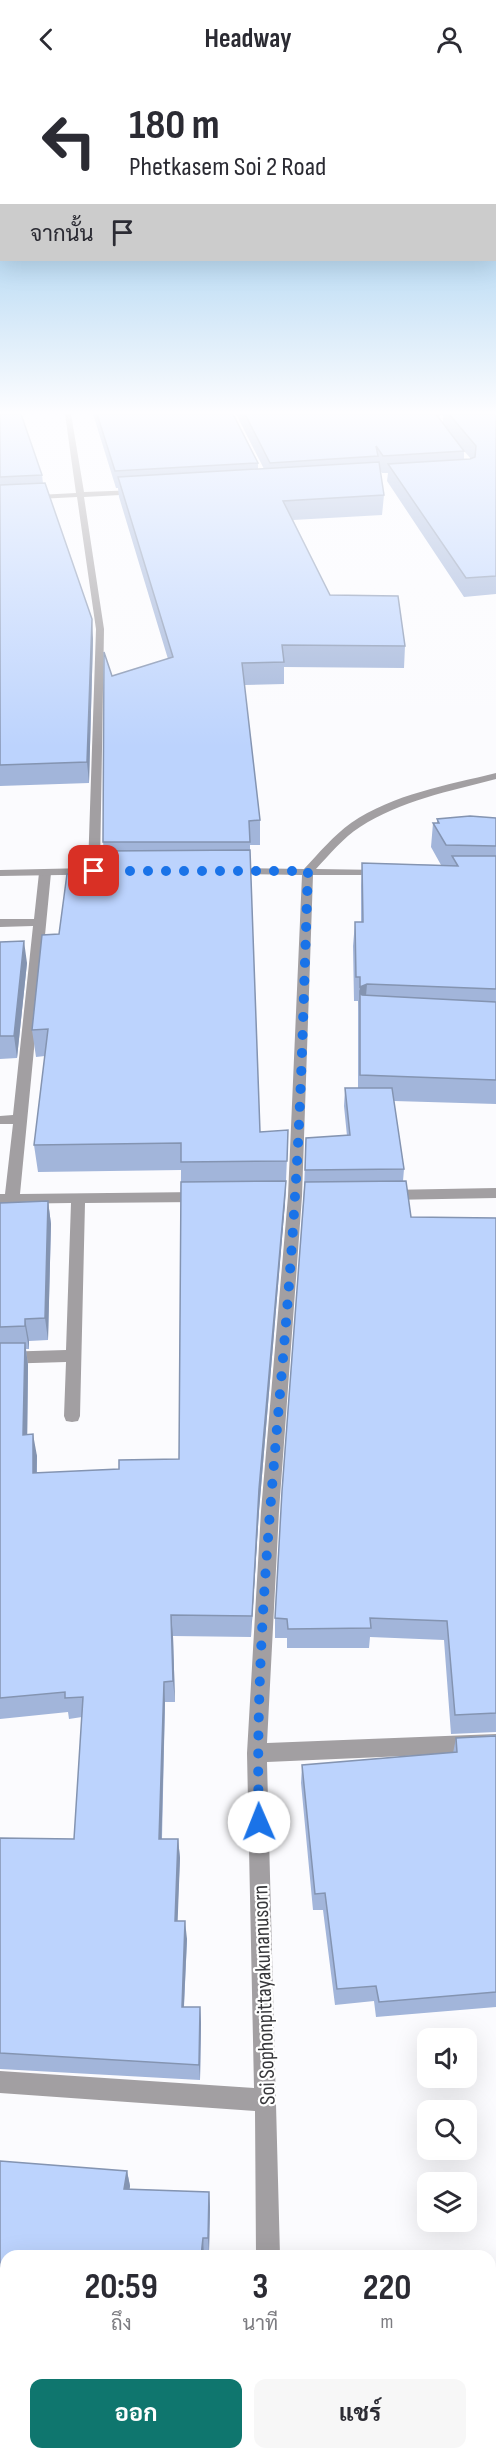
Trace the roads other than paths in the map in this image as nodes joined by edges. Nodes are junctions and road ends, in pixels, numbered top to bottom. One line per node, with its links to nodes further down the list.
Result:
1 (85, 525): 3 (street)
2 (496, 776): 6 (street)
3 (94, 871): 4 (street); 8 (street)
4 (130, 871)
5 (225, 871): 6 (street)
6 (308, 871): 9 (street); 23 (street, Soi Sophonpittayakunanusorn)
7 (0, 873): 8 (street)
8 (45, 873): 10 (street)
9 (390, 873)
10 (39, 922): 11 (street); 12 (street)
11 (0, 923)
12 (20, 1119): 13 (street); 17 (street)
13 (0, 1120)
14 (496, 1193): 15 (street)
15 (378, 1195)
16 (217, 1197): 18 (street)
17 (6, 1199): 18 (street)
18 (78, 1199): 19 (street)
19 (74, 1356): 20 (street); 21 (street)
20 (0, 1358)
21 (72, 1416)
22 (496, 1743): 23 (street)
23 (257, 1753): 25 (street, Soi Sophonpittayakunanusorn)
24 (0, 2082): 25 (street)
25 (266, 2100): 26 (street, Soi Sophonpittayakunanusorn)
26 (268, 2250)

